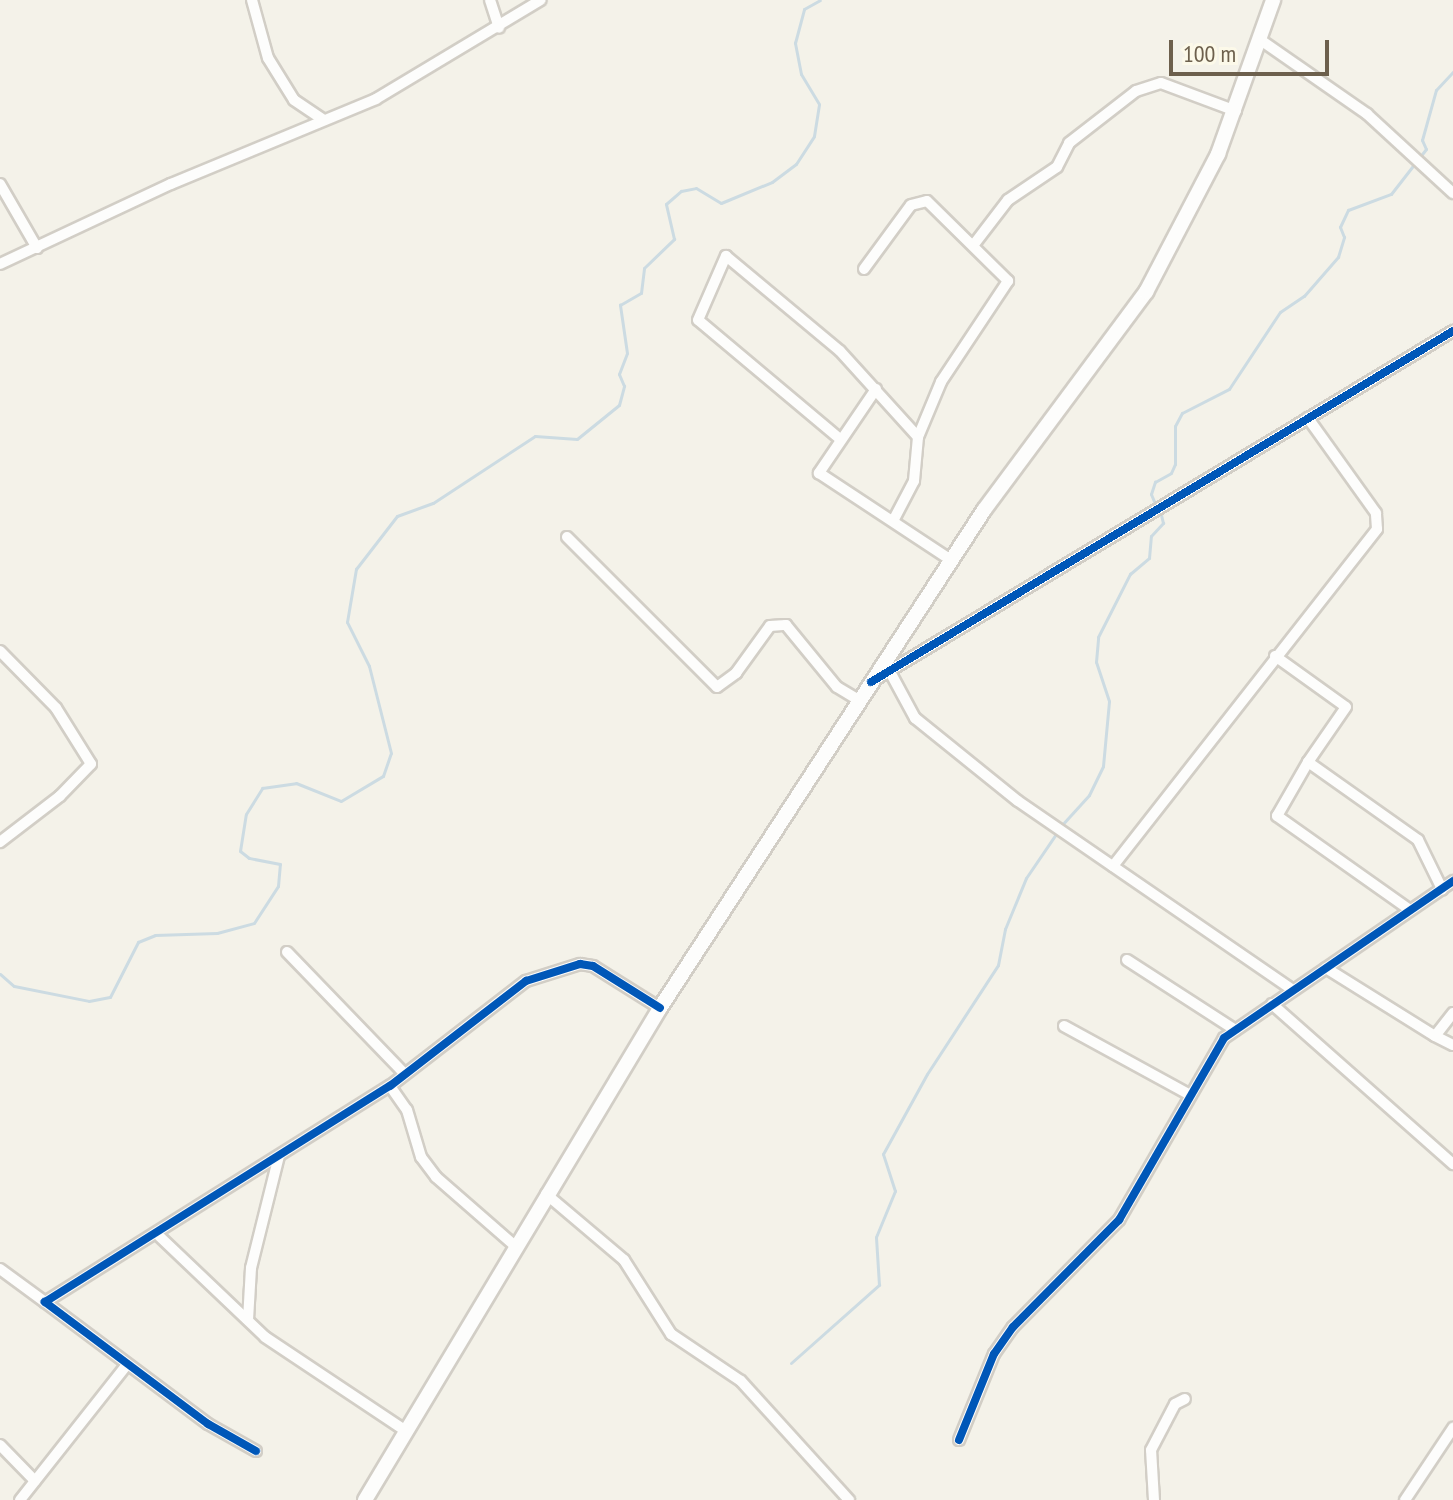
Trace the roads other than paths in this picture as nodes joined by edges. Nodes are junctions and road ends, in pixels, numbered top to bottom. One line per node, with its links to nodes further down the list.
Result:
1 (252, 0): 8 (street)
2 (490, 0): 5 (street)
3 (541, 0): 5 (street)
4 (1273, 0): 6 (main road)
5 (499, 28): 8 (street)
6 (1262, 41): 7 (main road); 10 (street)
7 (1236, 111): 11 (street); 22 (main road)
8 (322, 119): 12 (street)
9 (0, 184): 12 (street)
10 (1453, 193)
11 (975, 243): 14 (street); 18 (street)
12 (37, 248): 13 (street)
13 (0, 264)
14 (864, 269)
15 (1453, 331): 17 (street)
16 (876, 389): 18 (street); 19 (street); 19 (street)
17 (1308, 418): 24 (street); 25 (street)
18 (918, 437): 20 (street)
19 (840, 439): 20 (street)
20 (893, 521): 22 (street)
21 (567, 537): 27 (street)
22 (951, 560): 26 (main road)
23 (0, 651): 29 (street)
24 (1275, 656): 28 (street); 30 (street)
25 (889, 670): 26 (street); 30 (street)
26 (871, 682): 27 (main road)
27 (859, 700): 39 (main road)
28 (1308, 762): 32 (street); 33 (street)
29 (0, 842)
30 (1113, 866): 37 (street)
31 (1453, 881): 32 (street)
32 (1442, 889): 33 (street)
33 (1410, 910): 36 (street)
34 (287, 952): 45 (street)
35 (1127, 960): 42 (street)
36 (1326, 968): 37 (street); 43 (street)
37 (1292, 989): 38 (street)
38 (1272, 1004): 42 (street); 49 (street)
39 (660, 1008): 45 (street); 50 (main road)
40 (1453, 1013): 43 (street)
41 (1064, 1026): 47 (street)
42 (1235, 1030): 47 (street)
43 (1435, 1036): 44 (street)
44 (1453, 1045)
45 (404, 1073): 46 (street)
46 (390, 1086): 48 (street); 52 (street)
47 (1188, 1094): 60 (street)
48 (279, 1156): 51 (street); 55 (street)
49 (1453, 1164)
50 (546, 1194): 52 (main road); 66 (street)
51 (157, 1234): 54 (street); 55 (street)
52 (515, 1246): 59 (main road)
53 (0, 1269): 54 (street)
54 (45, 1302): 56 (street)
55 (248, 1320): 59 (street)
56 (126, 1366): 62 (street); 63 (street)
57 (1185, 1399): 67 (street)
58 (1453, 1428): 68 (street)
59 (406, 1431): 65 (main road)
60 (959, 1440)
61 (0, 1445): 63 (street)
62 (256, 1451)
63 (35, 1481): 64 (street)
64 (20, 1500)
65 (365, 1500)
66 (849, 1500)
67 (1154, 1500)
68 (1405, 1500)

